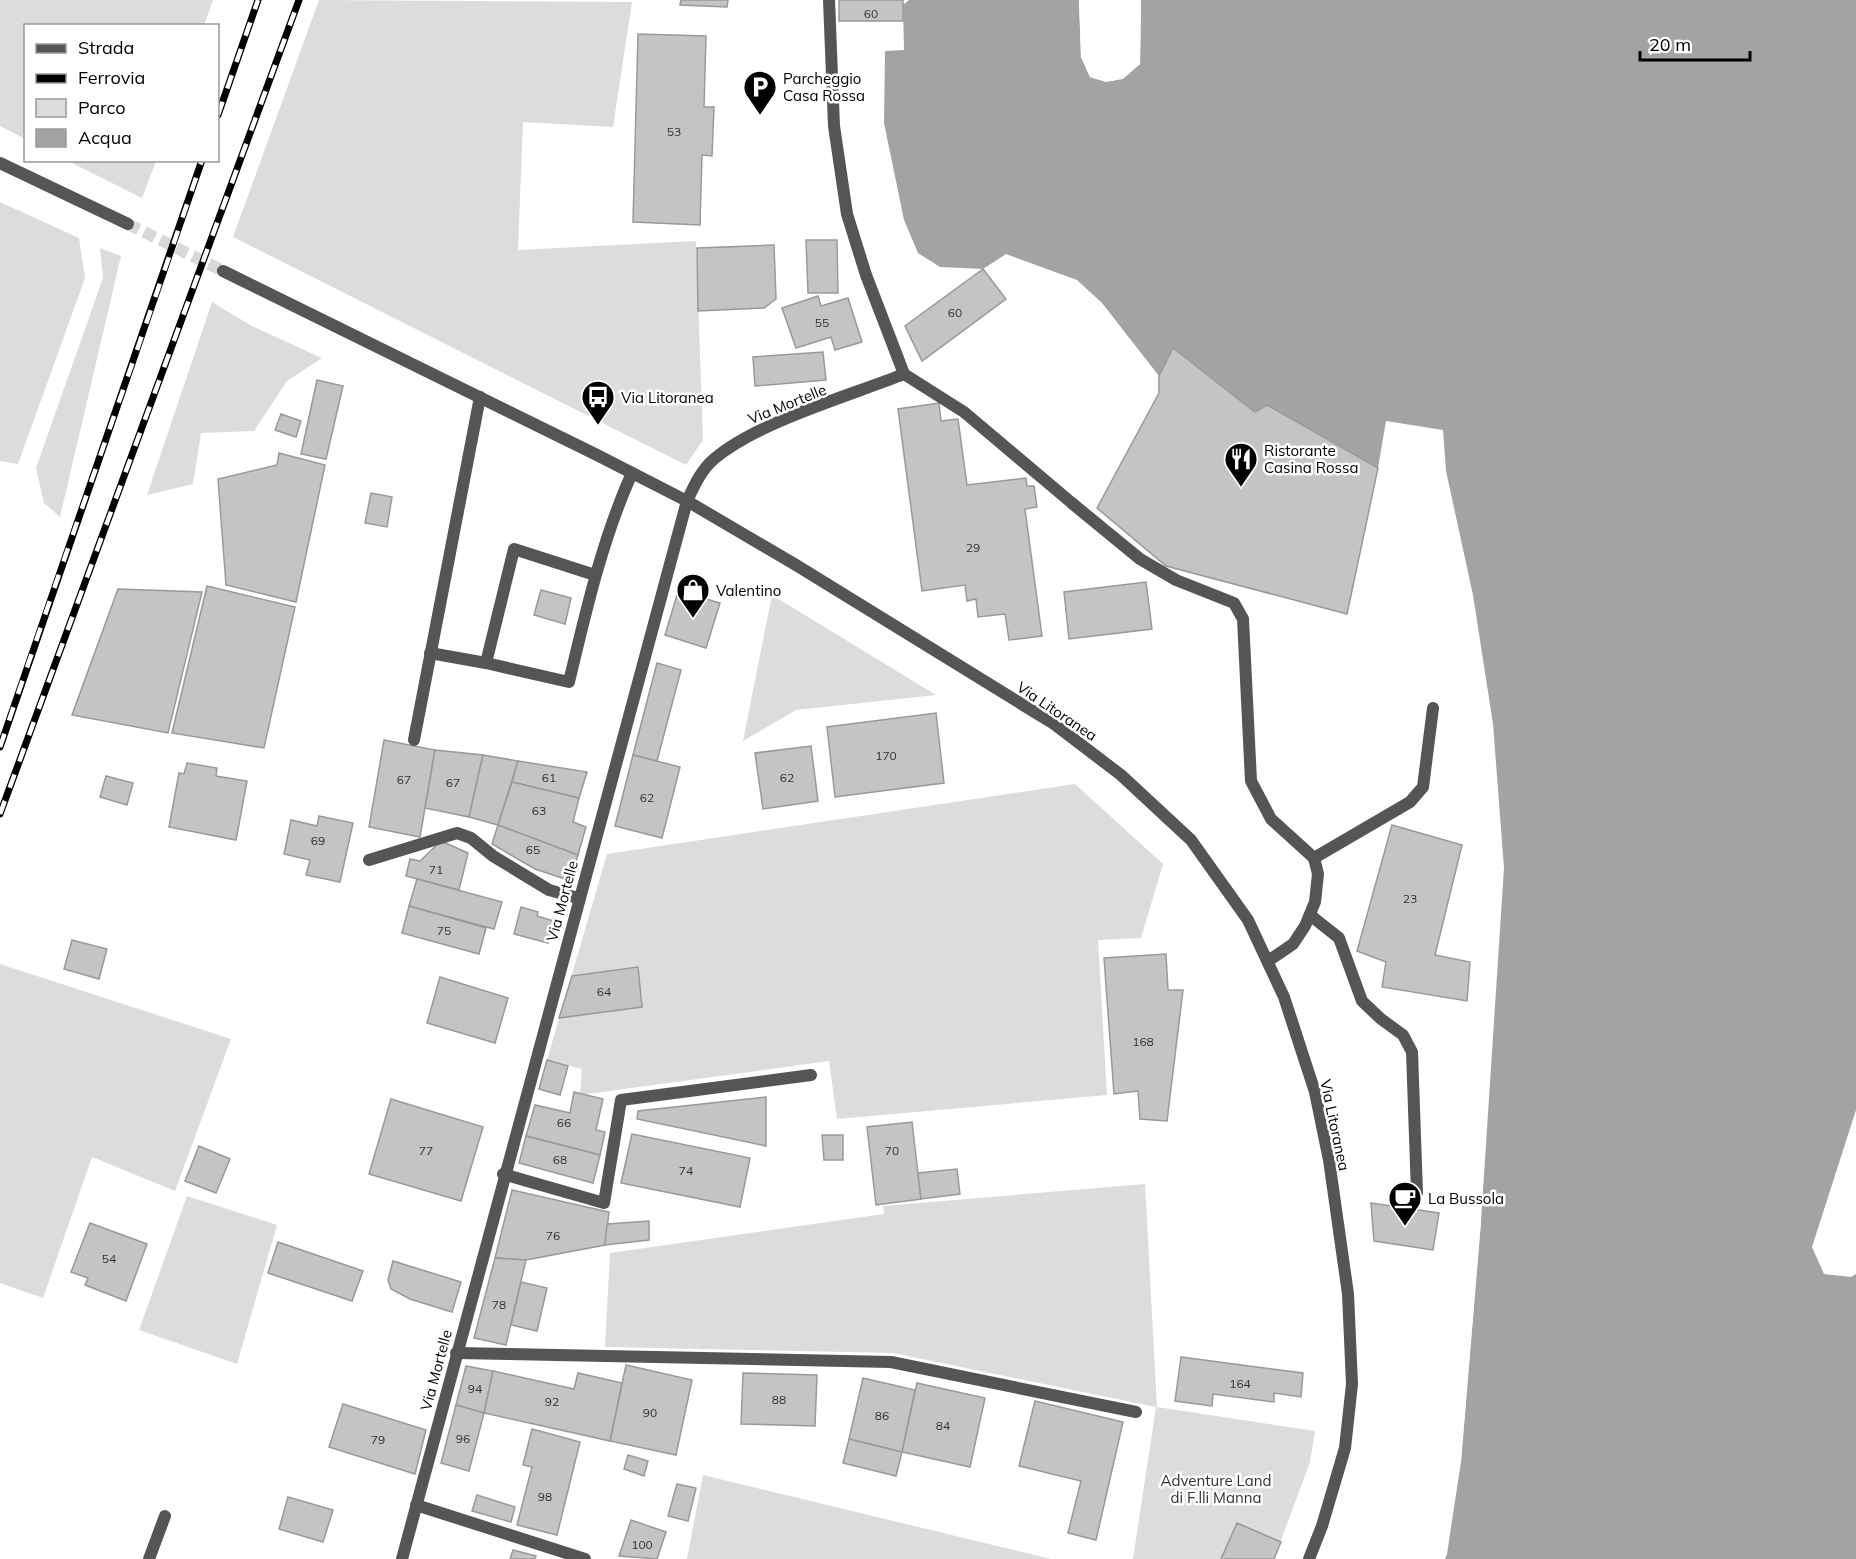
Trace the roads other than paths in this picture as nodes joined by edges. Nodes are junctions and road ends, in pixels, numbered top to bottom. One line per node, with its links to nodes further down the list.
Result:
1 (829, 0): 5 (street)
2 (0, 163): 3 (street)
3 (128, 224)
4 (223, 271): 6 (street, Via Litoranea)
5 (904, 374): 8 (street, Via Mortelle); 14 (street)
6 (480, 398): 7 (street, Via Litoranea); 10 (street)
7 (632, 473): 8 (street, Via Litoranea); 9 (street)
8 (687, 501): 16 (street, Via Mortelle); 18 (street, Via Litoranea)
9 (594, 575): 11 (street); 11 (street)
10 (430, 653): 11 (street); 13 (street)
11 (486, 663)
12 (1433, 708): 14 (street)
13 (414, 740)
14 (1314, 858): 17 (street)
15 (369, 860): 16 (street)
16 (578, 898): 20 (street, Via Mortelle)
17 (1310, 915): 18 (street); 21 (street)
18 (1268, 961): 29 (street, Via Litoranea)
19 (811, 1075): 20 (street)
20 (503, 1174): 22 (street, Via Mortelle)
21 (1417, 1193)
22 (456, 1353): 23 (street); 24 (street, Via Mortelle)
23 (1136, 1412)
24 (416, 1505): 27 (street, Via Mortelle); 28 (street)
25 (165, 1516): 26 (street)
26 (149, 1559)
27 (402, 1559)
28 (585, 1559)
29 (1309, 1559)

